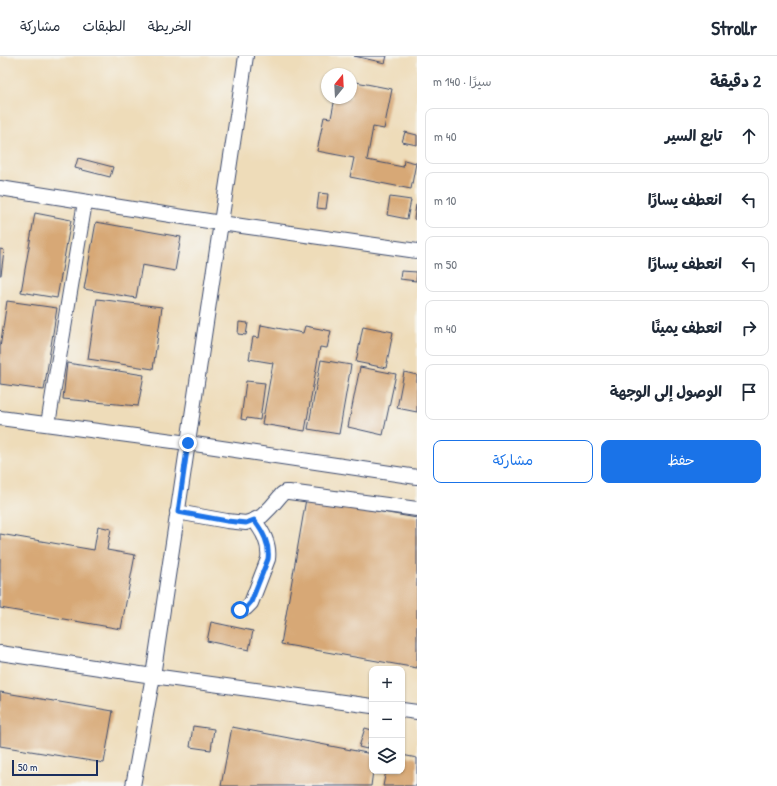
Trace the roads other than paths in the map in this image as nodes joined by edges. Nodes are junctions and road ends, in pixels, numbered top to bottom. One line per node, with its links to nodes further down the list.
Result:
1 (246, 56): 4 (street)
2 (0, 188): 3 (street)
3 (85, 202): 4 (street); 7 (street)
4 (221, 223): 5 (street); 8 (street)
5 (417, 251)
6 (0, 418): 7 (street)
7 (48, 424): 8 (street)
8 (188, 443): 9 (street); 11 (street)
9 (417, 477)
10 (417, 509): 12 (street)
11 (178, 512): 12 (street); 15 (street)
12 (254, 520): 13 (street)
13 (240, 610)
14 (0, 653): 15 (street)
15 (153, 676): 16 (street); 19 (street)
16 (369, 706)
17 (405, 710): 18 (street)
18 (417, 712)
19 (133, 786)

